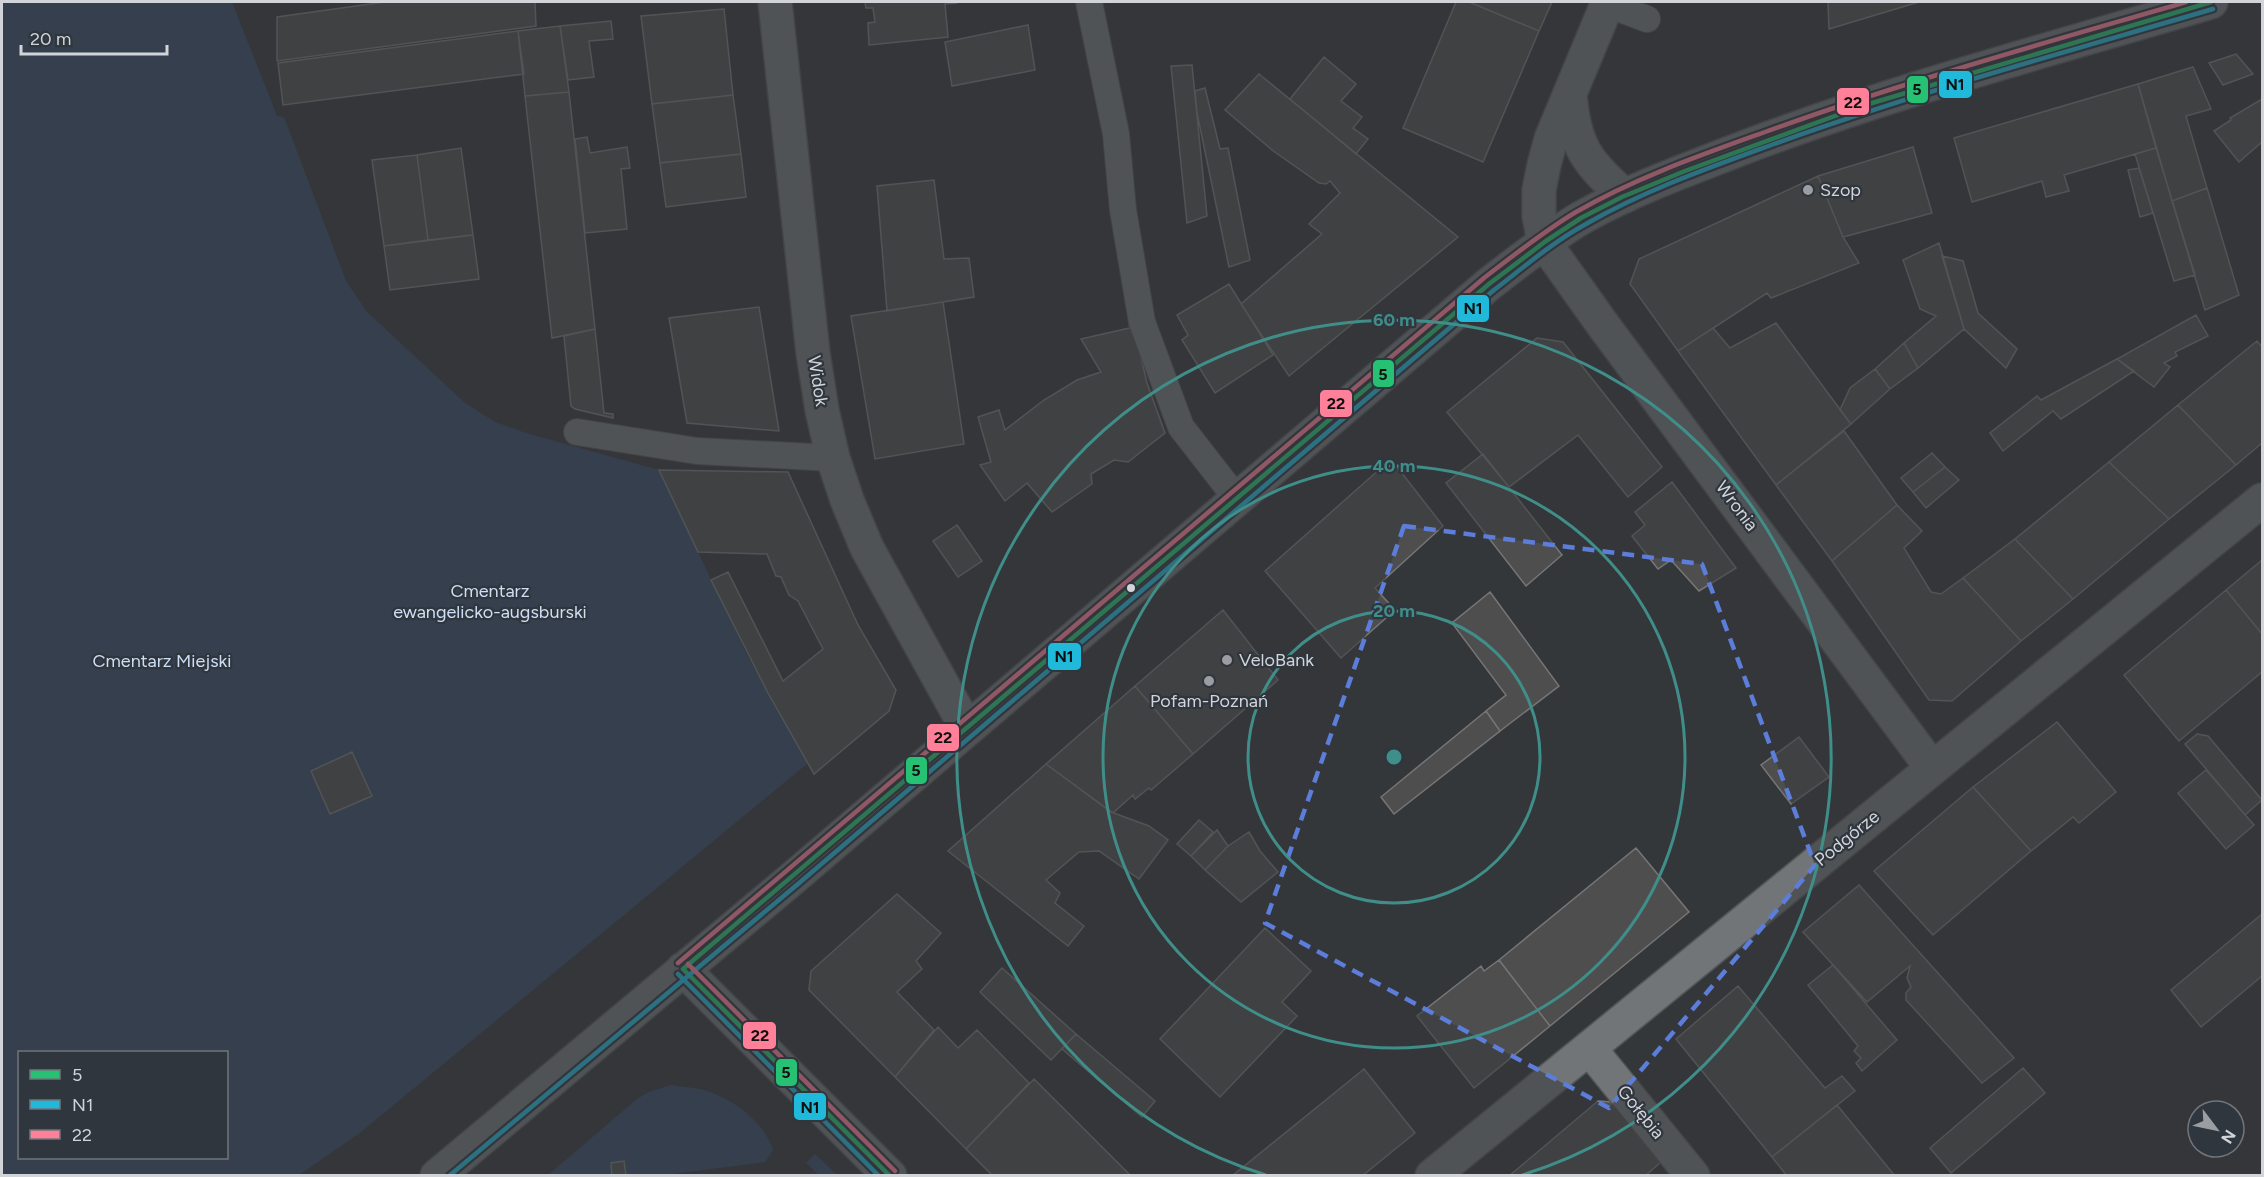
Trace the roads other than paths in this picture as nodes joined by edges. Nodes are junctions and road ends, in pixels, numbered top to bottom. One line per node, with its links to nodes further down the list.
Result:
1 (776, 2): 10 (street, Widok)
2 (1089, 2): 11 (lane)
3 (2211, 2): 7 (street)
4 (1607, 3): 5 (lane); 6 (street)
5 (1647, 19)
6 (1570, 94): 7 (street); 8 (street)
7 (1625, 196): 8 (street)
8 (1544, 242): 11 (street); 14 (street, Wronia)
9 (577, 432): 10 (lane)
10 (833, 458): 13 (street, Widok)
11 (1237, 499): 13 (street)
12 (2262, 500): 14 (street, Podgórze)
13 (967, 729): 15 (street)
14 (1932, 768): 16 (street, Podgórze)
15 (683, 969): 17 (street); 18 (street)
16 (1589, 1048): 19 (street, Podgórze); 20 (street, Gołębia)
17 (437, 1176)
18 (890, 1176)
19 (1432, 1176)
20 (1693, 1176)

